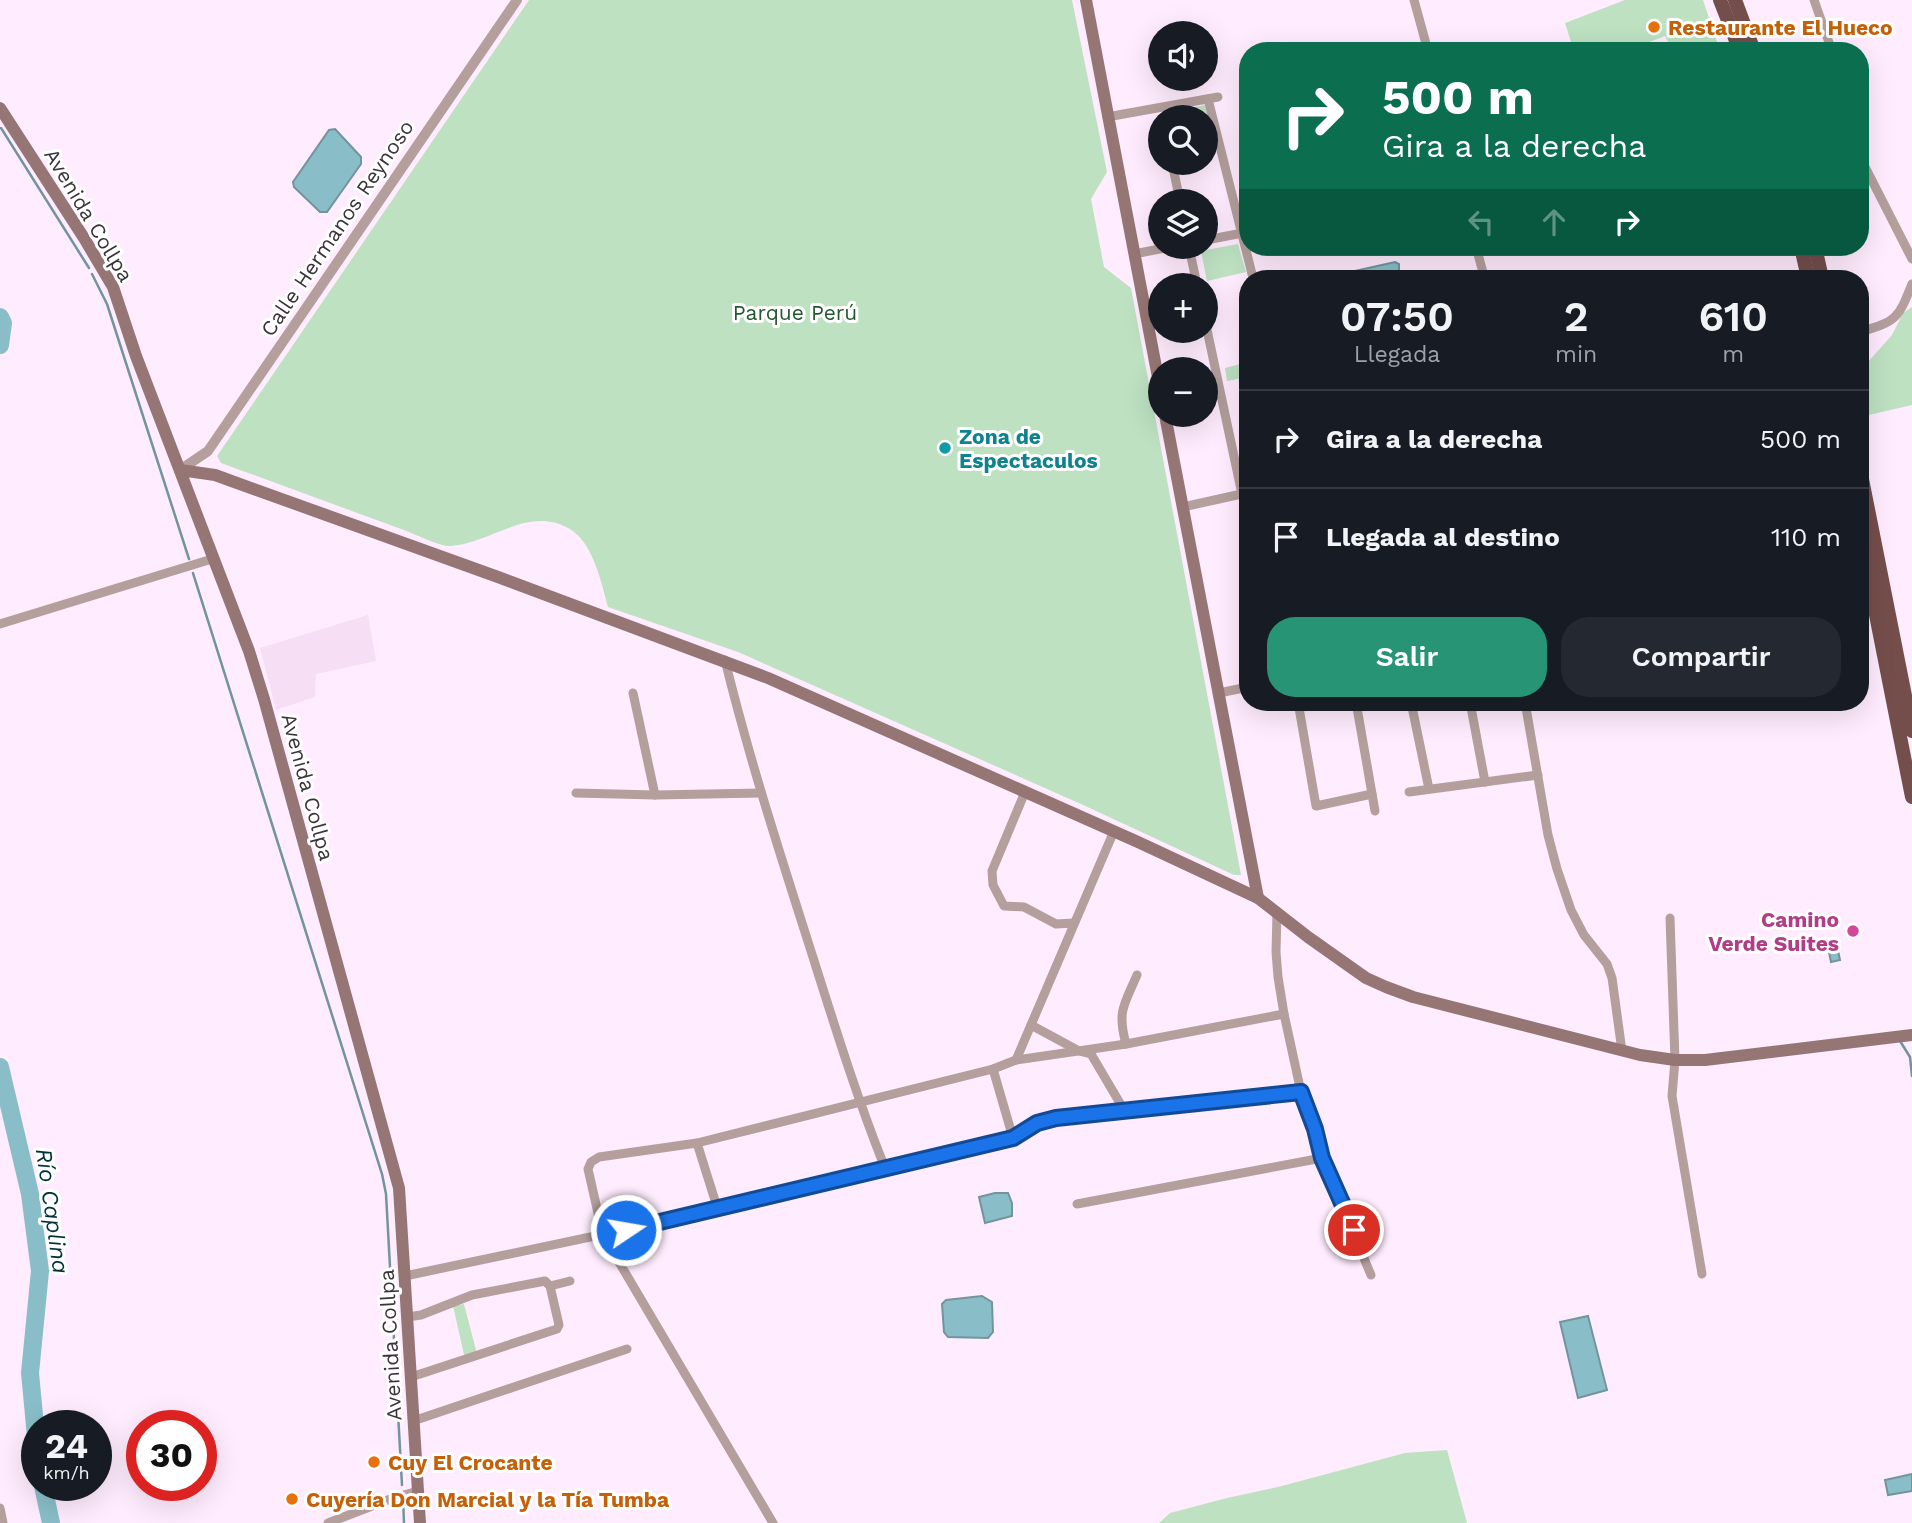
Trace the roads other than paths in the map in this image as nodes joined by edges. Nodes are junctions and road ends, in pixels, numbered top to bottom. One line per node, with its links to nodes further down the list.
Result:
1 (517, 0): 29 (street, Calle Hermanos Reynoso)
2 (1086, 0): 14 (main road)
3 (1415, 0): 6 (street)
4 (1814, 0): 9 (street)
5 (1731, 2): 7 (highway); 8 (highway)
6 (1426, 42)
7 (1738, 42)
8 (1750, 42)
9 (1829, 42)
10 (1188, 105): 11 (street)
11 (1215, 105)
12 (0, 108): 29 (main road, Avenida Collpa)
13 (1148, 113): 14 (street)
14 (1107, 117): 21 (main road)
15 (1218, 120): 17 (street)
16 (1869, 175): 22 (street)
17 (1239, 211)
18 (1239, 234): 19 (street)
19 (1218, 238)
20 (1148, 251): 21 (street)
21 (1134, 254): 26 (main road)
22 (1912, 259)
23 (1912, 284): 24 (street)
24 (1869, 329)
25 (1210, 343): 28 (street)
26 (1154, 357)
27 (1168, 427): 31 (main road)
28 (1239, 467)
29 (180, 470): 33 (main road, Avenida Collpa); 37 (main road)
30 (1239, 494): 31 (street)
31 (1183, 506): 40 (main road)
32 (1869, 526): 35 (highway)
33 (212, 559): 36 (street); 86 (main road, Avenida Collpa)
34 (1869, 565): 35 (highway)
35 (1882, 609): 46 (highway); 47 (highway)
36 (0, 624)
37 (725, 660): 51 (main road); 54 (street)
38 (1239, 689): 40 (street)
39 (633, 693): 56 (street)
40 (1219, 693): 60 (main road)
41 (1300, 711): 55 (street)
42 (1358, 711): 55 (street)
43 (1413, 711): 50 (street)
44 (1472, 711): 49 (street)
45 (1527, 711): 48 (street)
46 (1912, 731)
47 (1908, 753): 57 (highway)
48 (1538, 775): 49 (street); 70 (street)
49 (1485, 782): 50 (street)
50 (1429, 789): 52 (street)
51 (1025, 792): 59 (main road); 63 (street)
52 (1409, 792)
53 (576, 793): 56 (street)
54 (761, 793): 56 (street); 75 (street)
55 (1372, 794): 58 (street)
56 (654, 795)
57 (1912, 797)
58 (1375, 811)
59 (1114, 831): 60 (main road); 63 (street)
60 (1258, 898): 61 (main road)
61 (1277, 912): 65 (street); 70 (main road)
62 (1670, 918): 72 (street)
63 (1074, 923): 66 (street)
64 (1137, 975): 68 (street)
65 (1284, 1014): 68 (street); 74 (street)
66 (1031, 1025): 69 (street); 71 (street)
67 (1912, 1035): 72 (main road)
68 (1126, 1044): 69 (street)
69 (1079, 1051): 71 (street); 76 (street)
70 (1622, 1051): 72 (main road)
71 (1016, 1060): 73 (street)
72 (1675, 1060): 84 (street)
73 (993, 1069): 75 (street); 77 (street)
74 (1301, 1092): 76 (street); 79 (street)
75 (859, 1104): 78 (street); 80 (street)
76 (1124, 1110): 77 (street)
77 (1013, 1138): 80 (street)
78 (697, 1143): 82 (street); 83 (street)
79 (1322, 1158): 81 (street); 85 (street)
80 (885, 1168): 82 (street)
81 (1077, 1203)
82 (718, 1210): 83 (street)
83 (603, 1235): 86 (street); 98 (street)
84 (1702, 1274)
85 (1371, 1275)
86 (405, 1276): 89 (main road, Avenida Collpa)
87 (570, 1281): 88 (street)
88 (550, 1286): 89 (street); 91 (street)
89 (407, 1317): 91 (main road, Avenida Collpa)
90 (627, 1349): 92 (street)
91 (411, 1377): 92 (main road, Avenida Collpa)
92 (414, 1421): 93 (main road, Avenida Collpa)
93 (418, 1491): 96 (street); 97 (main road, Avenida Collpa)
94 (0, 1508): 95 (street)
95 (4, 1523)
96 (328, 1523)
97 (420, 1523)
98 (773, 1523)

